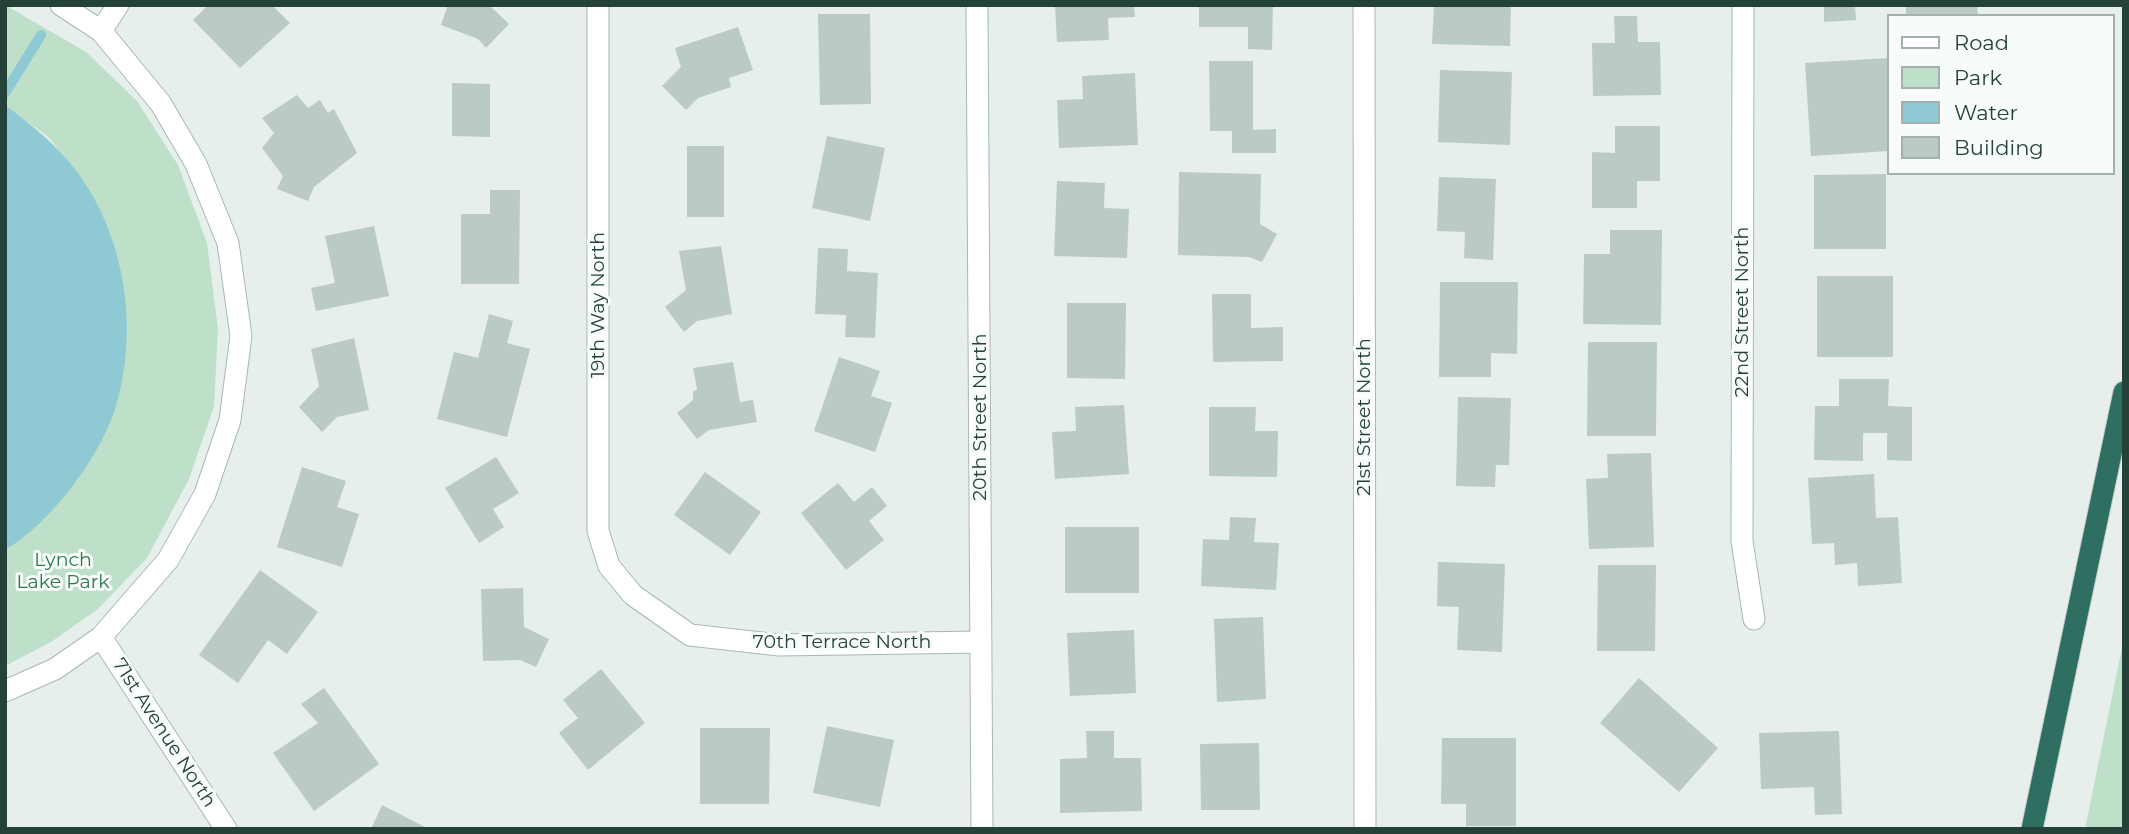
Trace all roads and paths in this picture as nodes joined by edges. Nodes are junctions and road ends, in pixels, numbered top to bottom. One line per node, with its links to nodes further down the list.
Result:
1 (61, 5): 7 (street)
2 (118, 5): 7 (street)
3 (598, 5): 9 (street, 19th Way North)
4 (977, 5): 12 (street, 20th Street North)
5 (1364, 5): 16 (street, 21st Street North)
6 (1743, 5): 10 (street, 22nd Street North)
7 (101, 31): 11 (street)
8 (2124, 392): 17 (highway)
9 (633, 595): 12 (street, 70th Terrace North)
10 (1754, 618)
11 (101, 637): 13 (street); 14 (street, 71st Avenue North)
12 (981, 642): 15 (street, 20th Street North)
13 (5, 691)
14 (226, 829)
15 (982, 829)
16 (1364, 829)
17 (2032, 829)

